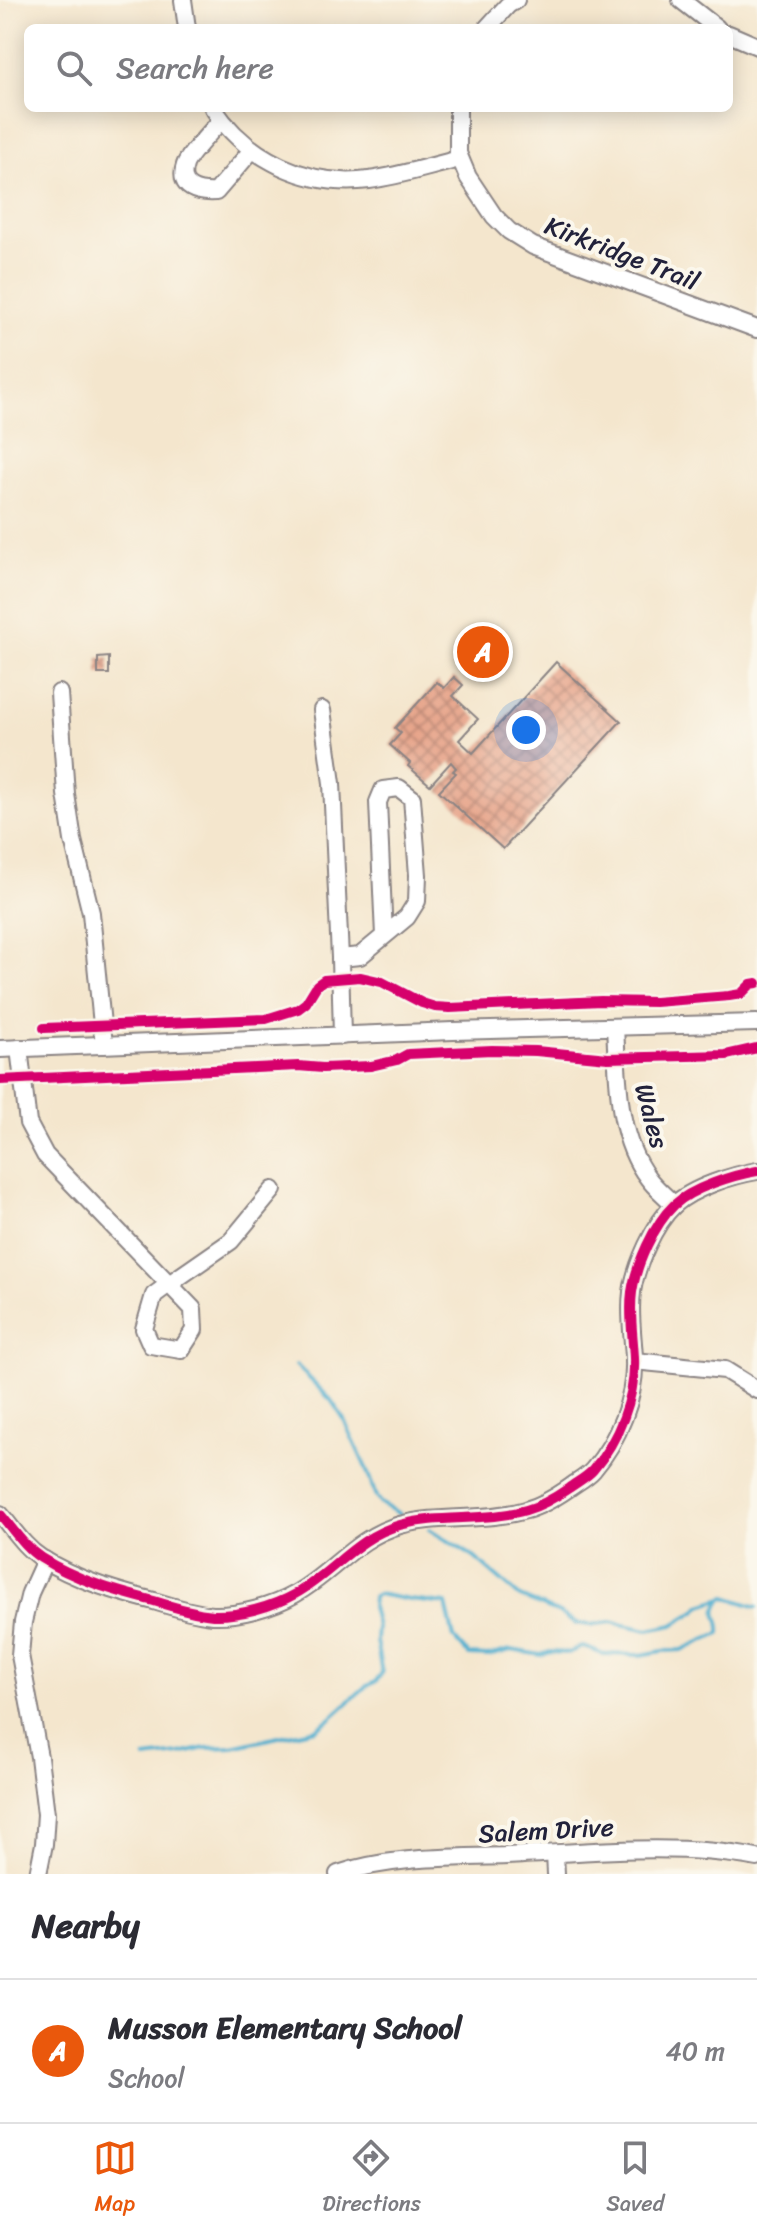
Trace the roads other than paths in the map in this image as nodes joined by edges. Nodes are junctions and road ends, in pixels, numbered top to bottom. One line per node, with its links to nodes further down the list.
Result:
1 (183, 0): 4 (street)
2 (516, 0): 5 (street)
3 (681, 0): 6 (street)
4 (186, 24)
5 (491, 24)
6 (712, 24)
7 (733, 36): 8 (street)
8 (757, 46)
9 (458, 112): 12 (street)
10 (217, 114): 11 (street); 11 (street)
11 (252, 150): 12 (street)
12 (460, 159): 13 (street, Kirkridge Trail)
13 (757, 329)
14 (59, 693): 21 (street)
15 (322, 710): 17 (street)
16 (384, 936): 16 (street); 17 (street)
17 (340, 958): 20 (street)
18 (757, 1023): 19 (street)
19 (615, 1027): 20 (street); 26 (street, Wales)
20 (342, 1036): 21 (street)
21 (104, 1045): 22 (street)
22 (19, 1048): 23 (street); 25 (street)
23 (0, 1049)
24 (757, 1171): 26 (street)
25 (273, 1190)
26 (674, 1205): 27 (street)
27 (634, 1361): 28 (street); 30 (street)
28 (757, 1390)
29 (0, 1514): 30 (street)
30 (45, 1560): 33 (street)
31 (555, 1854): 32 (street, Salem Drive); 34 (street, Salem Drive); 35 (street)
32 (757, 1858)
33 (38, 1874)
34 (338, 1874)
35 (556, 1874)

